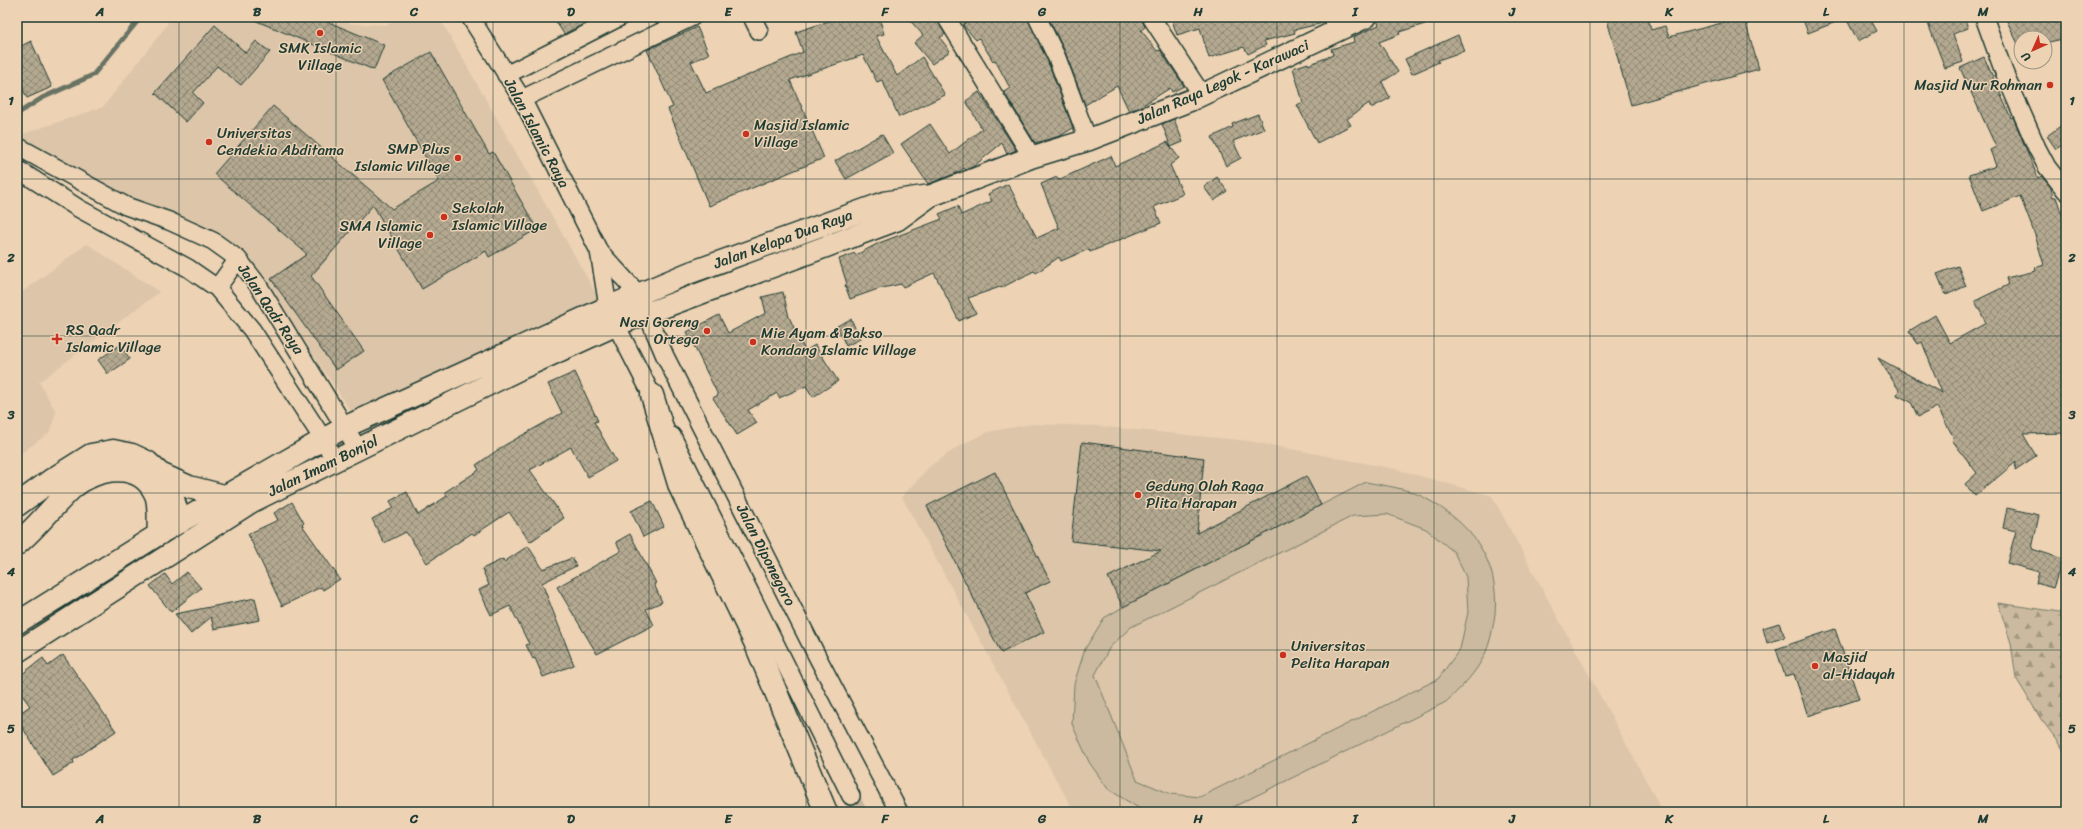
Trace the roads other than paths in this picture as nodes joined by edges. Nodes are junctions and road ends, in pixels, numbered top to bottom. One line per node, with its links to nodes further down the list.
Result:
1 (470, 17): 10 (street, Jalan Islamic Raya)
2 (620, 17): 10 (street)
3 (692, 17): 12 (street)
4 (946, 17): 15 (street)
5 (1037, 17): 13 (street)
6 (1151, 17): 11 (street)
7 (1984, 17): 17 (street)
8 (1363, 18): 9 (main road, Jalan Raya Legok - Karawaci)
9 (1334, 24): 11 (main road, Jalan Raya Legok - Karawaci)
10 (506, 74): 12 (street, Jalan Islamic Raya)
11 (1202, 95): 13 (main road, Jalan Raya Legok - Karawaci)
12 (522, 99): 19 (street, Jalan Islamic Raya)
13 (1088, 140): 15 (main road, Jalan Raya Legok - Karawaci)
14 (17, 146): 20 (street, Jalan Qadr Raya)
15 (1032, 157): 18 (main road, Jalan Kelapa Dua Raya)
16 (17, 169): 21 (street, Jalan Qadr Raya)
17 (2066, 191)
18 (791, 247): 22 (main road, Jalan Kelapa Dua Raya); 23 (main road, Jalan Kelapa Dua Raya)
19 (599, 251): 22 (street, Jalan Islamic Raya); 24 (street, Jalan Islamic Raya)
20 (238, 260): 21 (street); 26 (street, Jalan Qadr Raya)
21 (217, 288): 27 (street, Jalan Qadr Raya)
22 (639, 295): 23 (street, Jalan Diponegoro); 24 (main road, Jalan Imam Bonjol)
23 (648, 314): 24 (main road, Jalan Imam Bonjol); 40 (street, Jalan Diponegoro)
24 (612, 316): 25 (street, Jalan Diponegoro); 26 (main road, Jalan Imam Bonjol); 28 (main road, Jalan Imam Bonjol)
25 (652, 395): 38 (street, Jalan Diponegoro); 39 (highway)
26 (345, 427): 27 (main road, Jalan Imam Bonjol); 28 (street, Jalan Qadr Raya)
27 (323, 439): 29 (street, Jalan Qadr Raya); 31 (main road, Jalan Imam Bonjol)
28 (358, 449): 29 (main road, Jalan Imam Bonjol)
29 (335, 461): 37 (main road, Jalan Imam Bonjol)
30 (160, 474): 31 (highway); 32 (highway); 33 (highway)
31 (224, 496): 33 (main road, Jalan Imam Bonjol)
32 (17, 505)
33 (180, 522): 34 (main road, Jalan Imam Bonjol)
34 (159, 534): 35 (highway); 36 (main road, Jalan Imam Bonjol)
35 (17, 544)
36 (17, 622)
37 (17, 652)
38 (851, 796)
39 (826, 812)
40 (899, 812)

